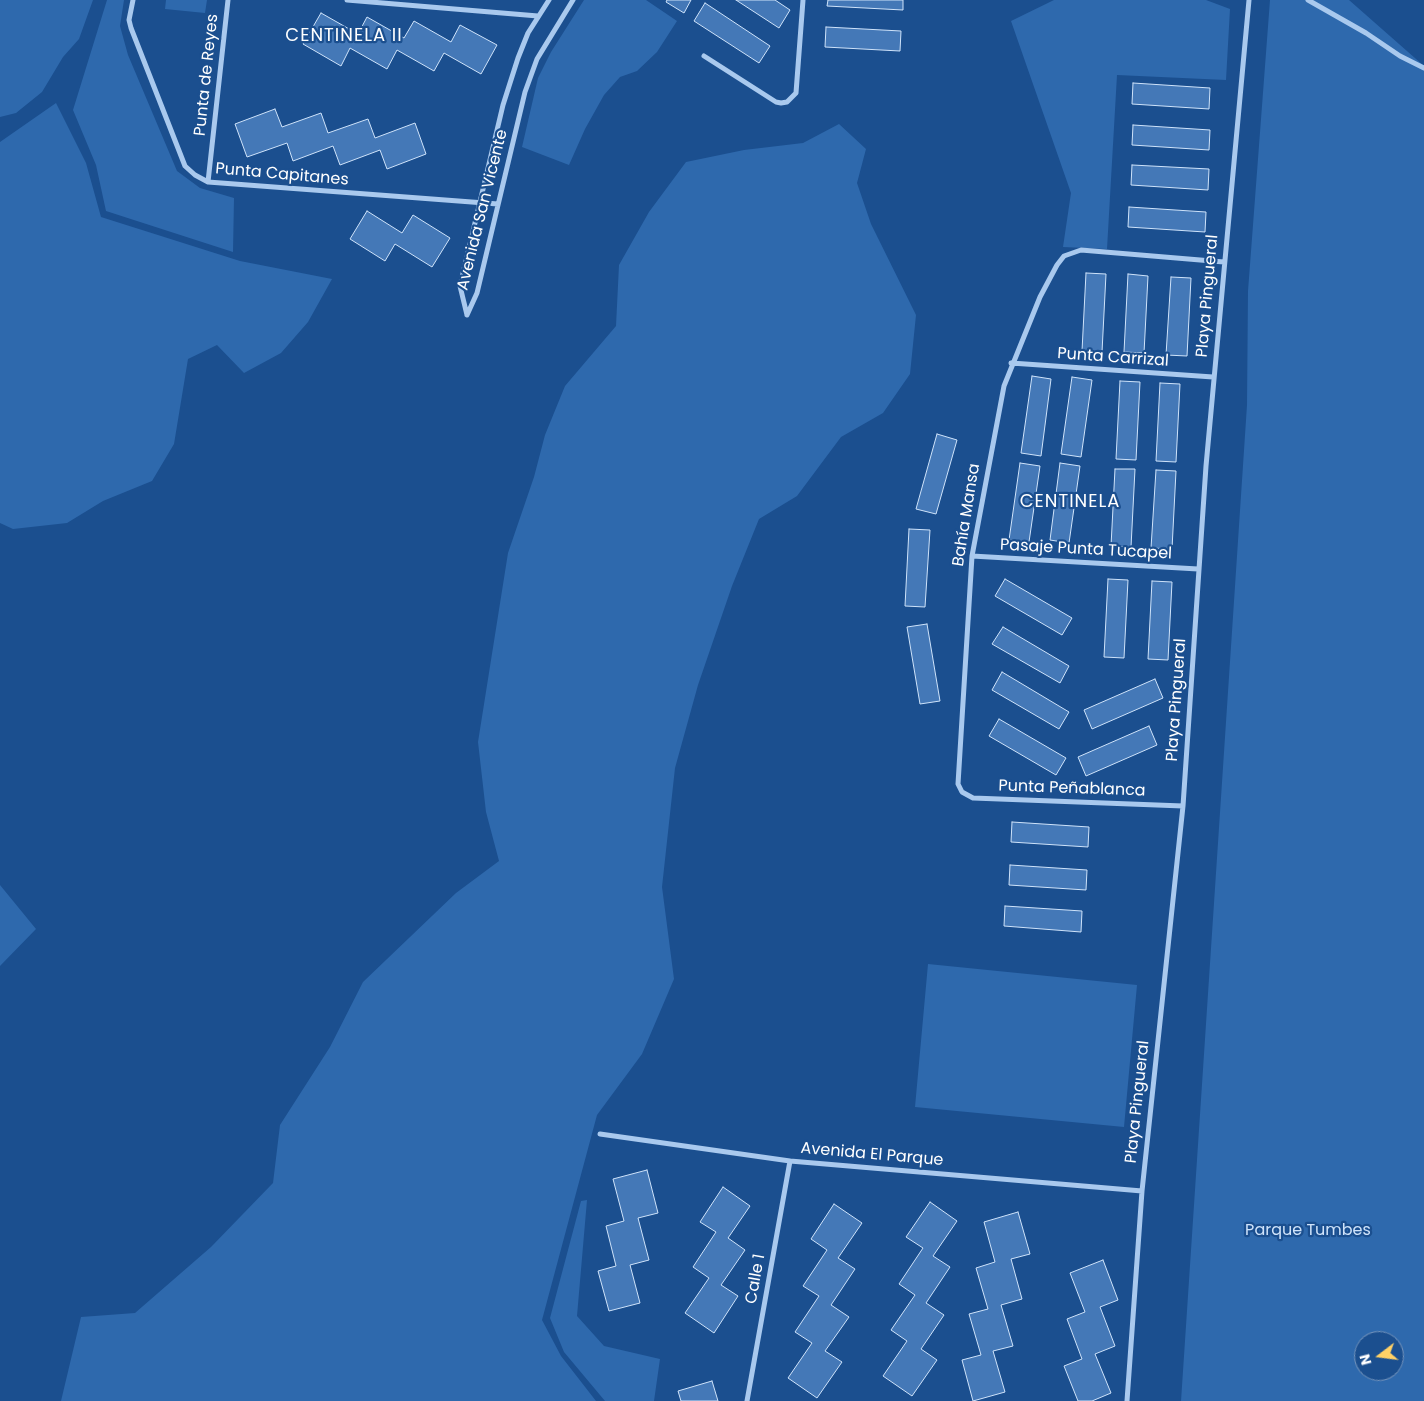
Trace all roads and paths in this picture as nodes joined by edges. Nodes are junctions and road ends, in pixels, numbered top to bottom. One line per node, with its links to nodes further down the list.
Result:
1 (134, 0): 12 (street, Punta Capitanes)
2 (228, 0): 12 (street, Punta de Reyes)
3 (347, 0): 9 (street)
4 (549, 0): 9 (street, Avenida San Vicente)
5 (573, 0): 14 (street, Avenida San Vicente)
6 (803, 0): 10 (street)
7 (1249, 0): 15 (street, Playa Pingueral)
8 (1308, 0): 11 (street)
9 (538, 16): 13 (street, Avenida San Vicente)
10 (704, 56)
11 (1424, 68)
12 (208, 182): 13 (street, Punta Capitanes)
13 (480, 202): 14 (street, Punta Capitanes); 14 (street, Avenida San Vicente)
14 (498, 204)
15 (1224, 262): 16 (street, Bahía Mansa); 17 (street, Playa Pingueral)
16 (1011, 364): 17 (street, Punta Carrizal); 18 (street, Bahía Mansa)
17 (1213, 377): 19 (street, Playa Pingueral)
18 (972, 556): 19 (street, Pasaje Punta Tucapel); 20 (street, Bahía Mansa)
19 (1198, 569): 21 (street, Playa Pingueral)
20 (962, 792): 21 (street, Punta Peñablanca)
21 (1183, 806): 24 (street, Playa Pingueral)
22 (600, 1134): 23 (street, Avenida El Parque)
23 (790, 1161): 24 (street, Avenida El Parque); 25 (street, Calle 1)
24 (1142, 1191): 26 (street, Playa Pingueral)
25 (747, 1401)
26 (1128, 1401)

